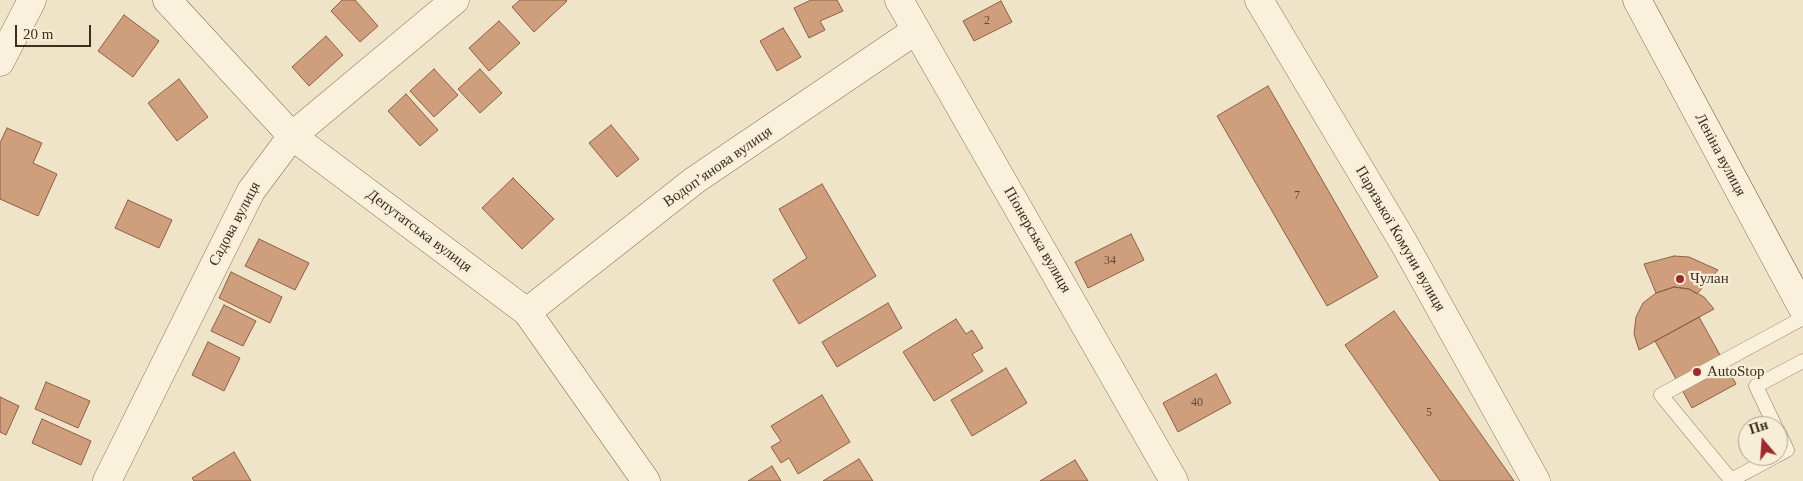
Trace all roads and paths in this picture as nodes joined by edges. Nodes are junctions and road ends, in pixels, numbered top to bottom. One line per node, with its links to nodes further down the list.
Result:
1 (32, 0): 8 (street)
2 (167, 0): 9 (street, Депутатська вулиця)
3 (455, 0): 9 (street, Садова вулиця)
4 (898, 0): 7 (street, Піонерська вулиця)
5 (1259, 0): 19 (street, Паризької Комуни вулиця)
6 (1637, 0): 10 (street, Леніна вулиця)
7 (915, 31): 11 (street, Водоп’янова вулиця); 18 (street, Піонерська вулиця)
8 (0, 62)
9 (292, 136): 11 (street, Депутатська вулиця); 16 (street, Садова вулиця)
10 (1803, 309)
11 (527, 312): 17 (street, Депутатська вулиця)
12 (1803, 318): 15 (lane)
13 (1803, 361): 14 (lane)
14 (1770, 416)
15 (1757, 466)
16 (107, 481)
17 (646, 481)
18 (1174, 481)
19 (1536, 481)

